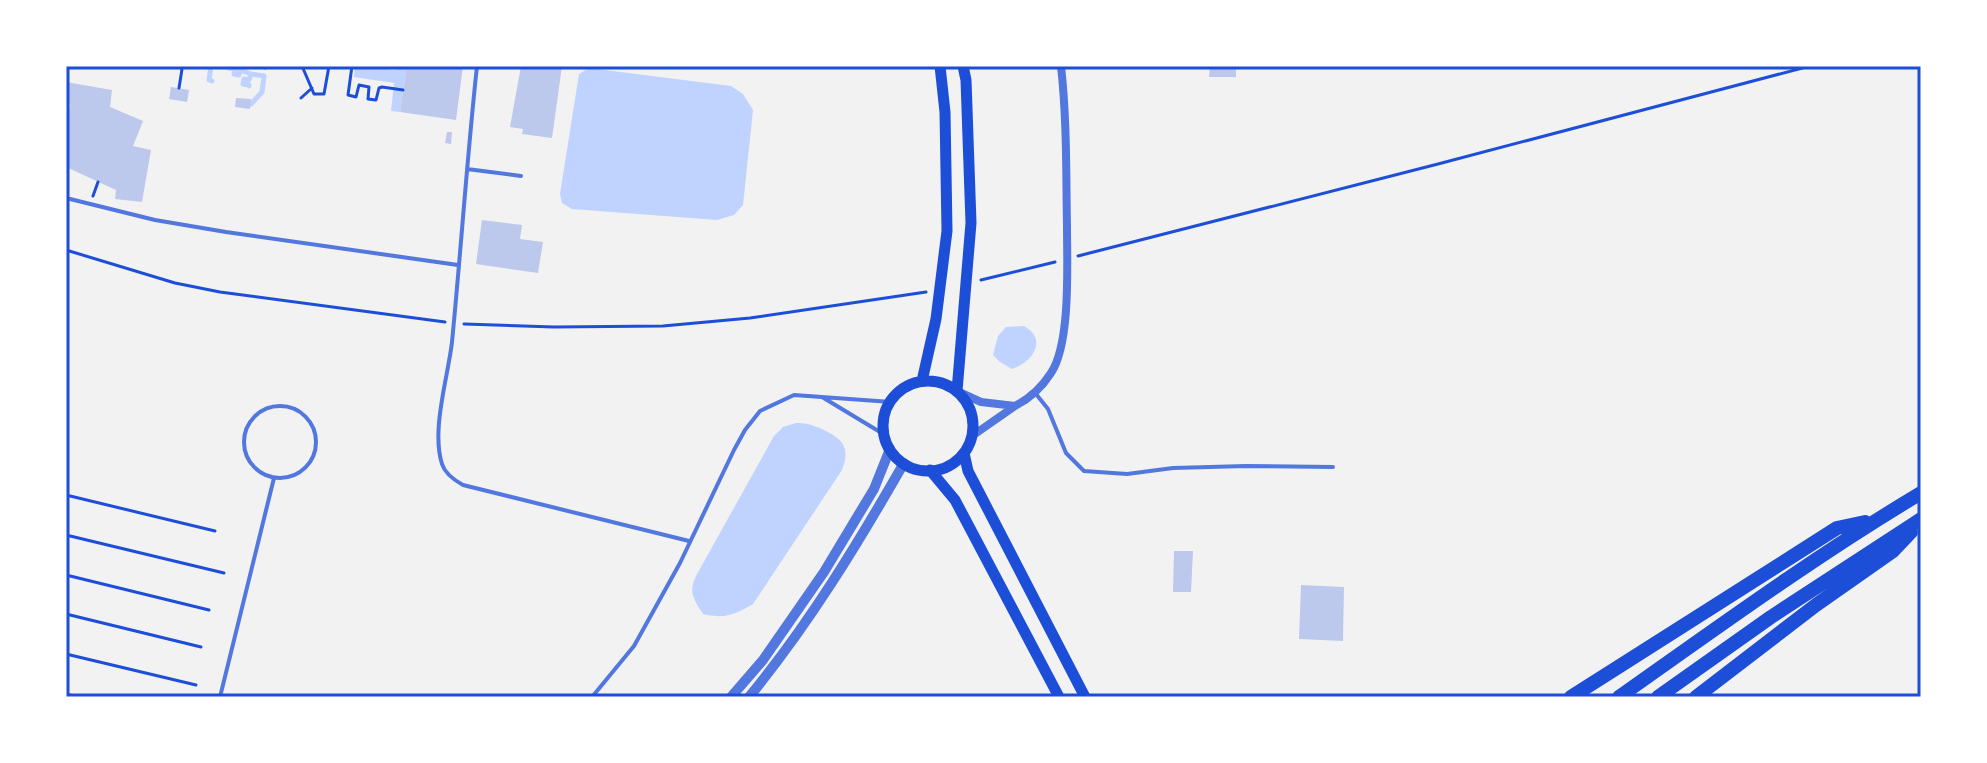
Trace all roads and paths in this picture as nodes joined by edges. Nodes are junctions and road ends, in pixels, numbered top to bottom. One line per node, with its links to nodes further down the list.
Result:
1 (302, 66): 11 (path)
2 (329, 66): 11 (path)
3 (352, 66): 12 (path)
4 (477, 66): 14 (lane)
5 (940, 66): 27 (main road)
6 (963, 66): 28 (main road)
7 (1061, 66): 29 (street)
8 (1810, 66): 20 (path)
9 (182, 67): 10 (path)
10 (179, 88)
11 (312, 88): 13 (path)
12 (403, 90)
13 (301, 98)
14 (467, 169): 15 (lane); 22 (lane)
15 (521, 176)
16 (98, 182): 18 (path)
17 (66, 198): 18 (lane)
18 (91, 204): 22 (lane)
19 (66, 250): 25 (path)
20 (1074, 257)
21 (1059, 260): 23 (path)
22 (459, 265): 47 (lane)
23 (984, 280)
24 (922, 293): 26 (path)
25 (444, 322)
26 (458, 323)
27 (922, 381): 28 (main road); 31 (main road)
28 (957, 391): 32 (street); 34 (main road)
29 (1034, 392): 32 (street); 38 (lane)
30 (819, 396): 31 (lane); 33 (lane); 47 (lane)
31 (891, 402): 33 (main road)
32 (1015, 406): 34 (street)
33 (885, 435): 35 (main road)
34 (972, 436): 36 (main road)
35 (890, 449): 37 (main road); 59 (street)
36 (964, 453): 39 (main road); 62 (main road)
37 (904, 463): 39 (main road); 60 (street)
38 (1333, 467)
39 (930, 470): 61 (main road)
40 (274, 478): 40 (lane); 57 (lane)
41 (1921, 493): 43 (highway)
42 (66, 495): 45 (path)
43 (1876, 520): 63 (highway); 64 (highway)
44 (1921, 520): 65 (highway); 66 (highway)
45 (215, 531)
46 (66, 535): 48 (path)
47 (689, 541): 58 (lane)
48 (224, 573)
49 (66, 575): 50 (path)
50 (209, 610)
51 (66, 614): 52 (path)
52 (201, 647)
53 (66, 654): 54 (path)
54 (196, 685)
55 (66, 694): 56 (path)
56 (78, 697)
57 (220, 697)
58 (592, 697)
59 (731, 697)
60 (749, 697)
61 (1059, 697)
62 (1085, 697)
63 (1571, 697)
64 (1619, 697)
65 (1658, 697)
66 (1696, 697)

